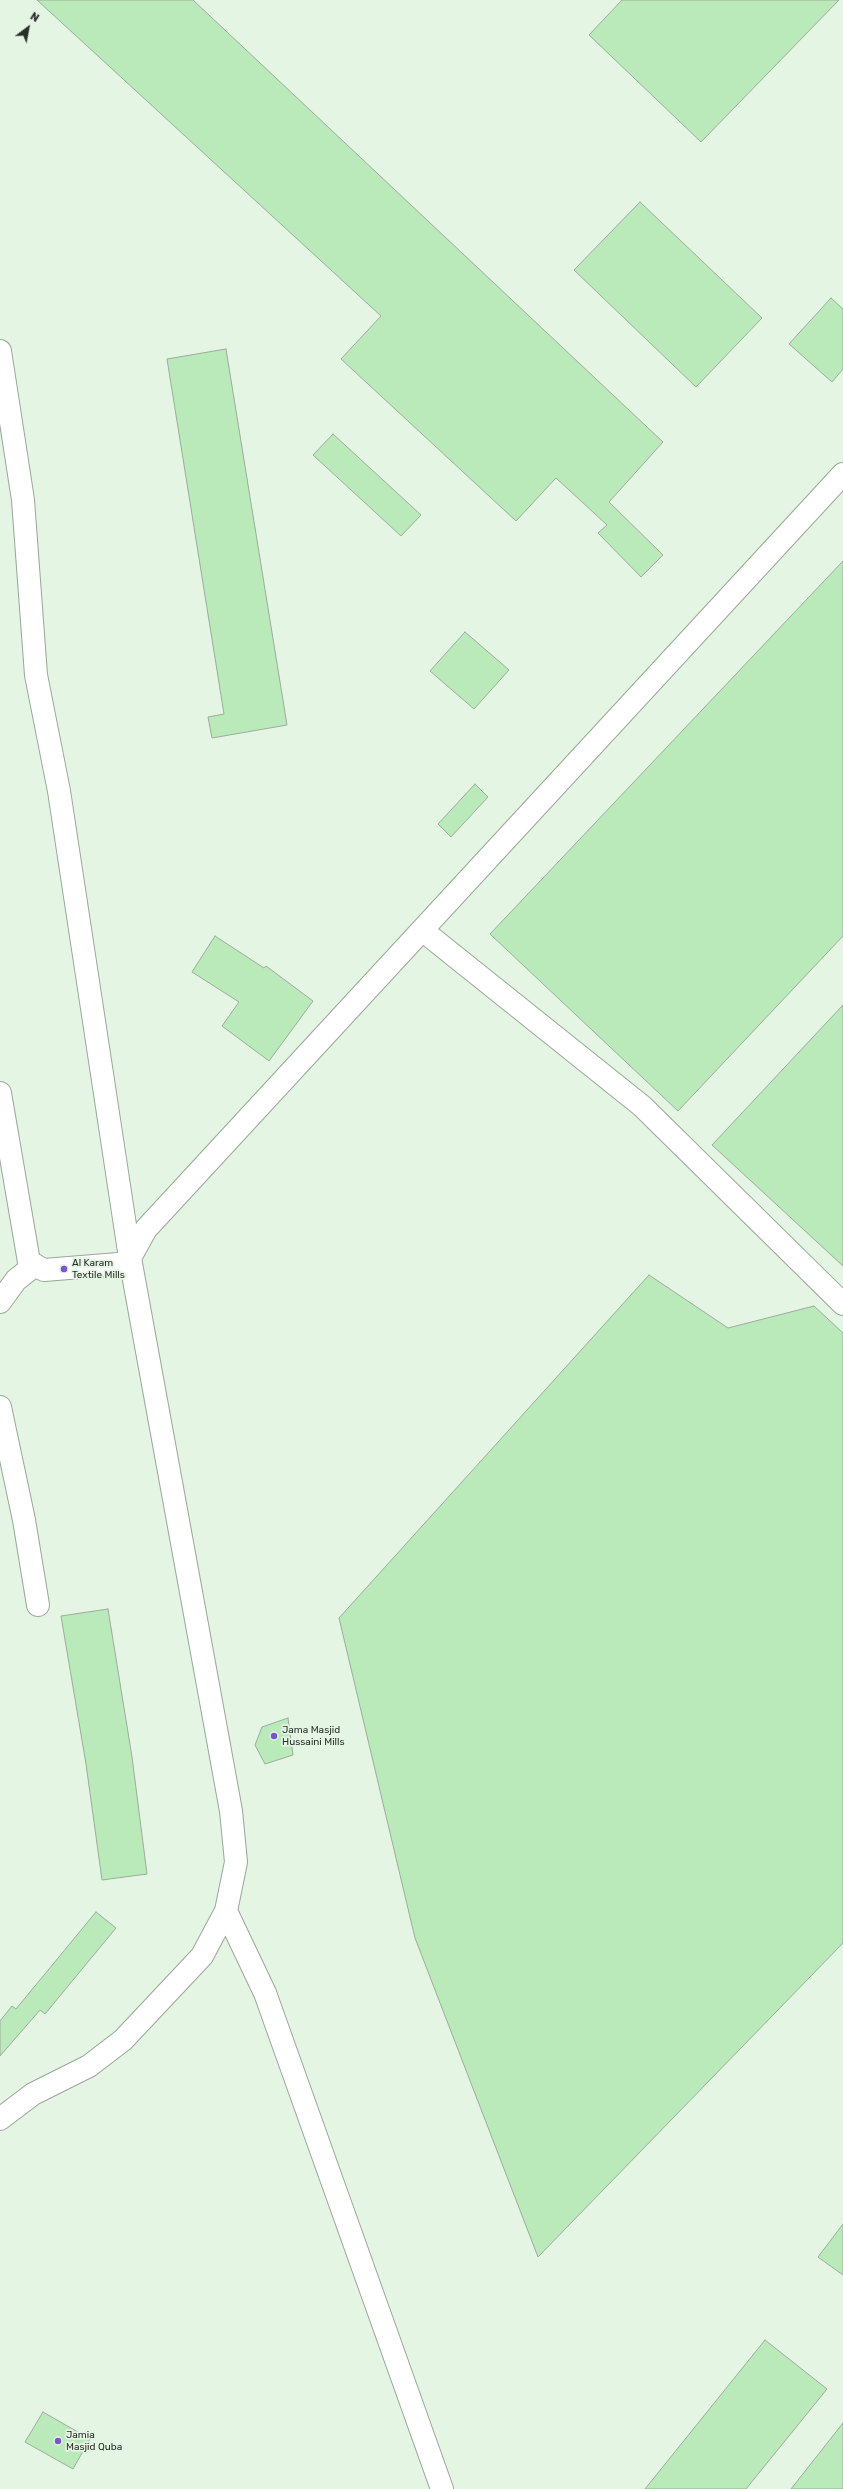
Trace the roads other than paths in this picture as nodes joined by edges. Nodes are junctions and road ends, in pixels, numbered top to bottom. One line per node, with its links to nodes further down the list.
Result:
1 (0, 351): 5 (street)
2 (843, 474): 3 (street)
3 (422, 930): 5 (street); 8 (street)
4 (0, 1093): 6 (street)
5 (131, 1260): 6 (street); 11 (street)
6 (35, 1265): 7 (street)
7 (0, 1302)
8 (843, 1304)
9 (0, 1407): 10 (street)
10 (38, 1605)
11 (226, 1912): 12 (street); 13 (street)
12 (0, 2119)
13 (442, 2489)

